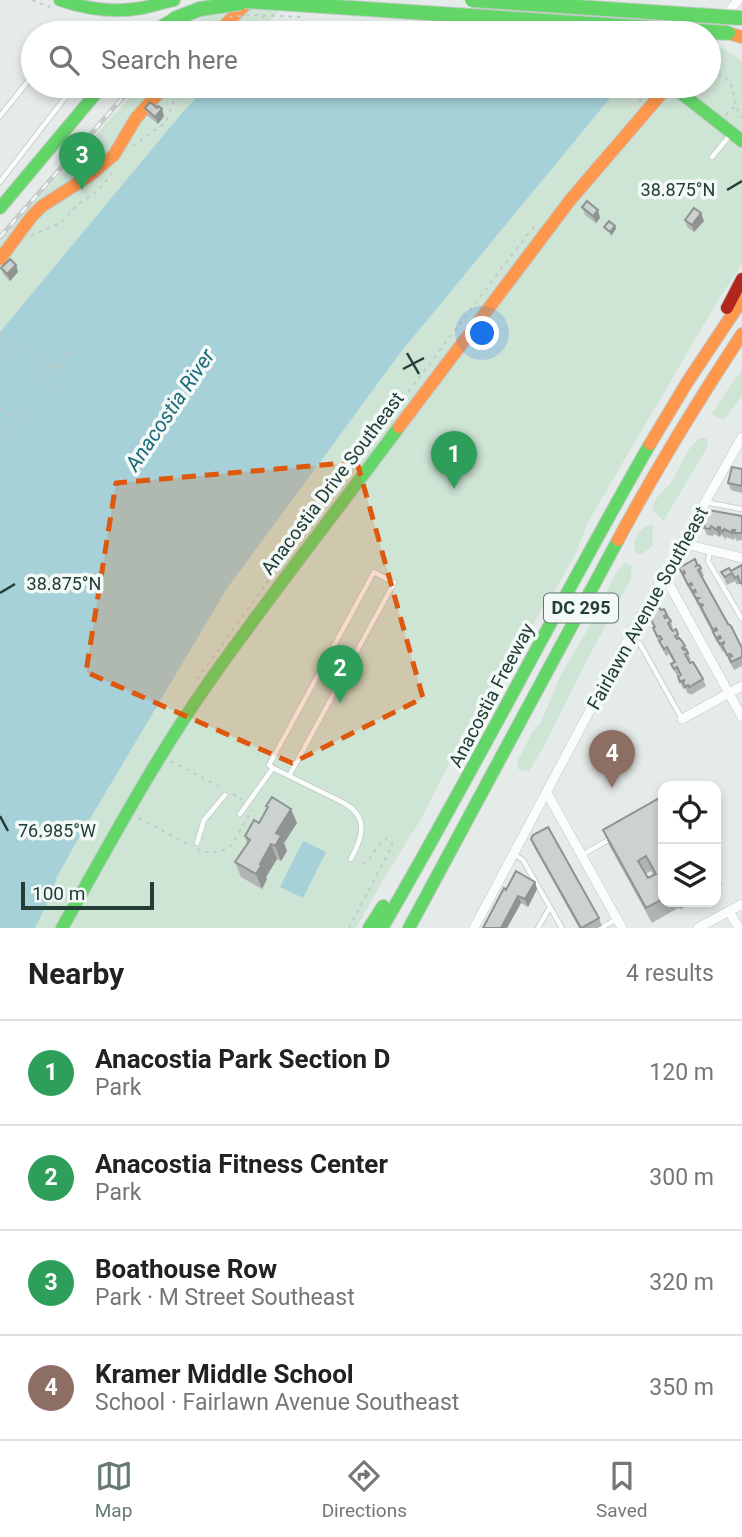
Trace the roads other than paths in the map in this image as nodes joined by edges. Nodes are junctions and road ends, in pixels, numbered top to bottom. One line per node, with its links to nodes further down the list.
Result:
1 (60, 0): 2 (main road)
2 (174, 0)
3 (230, 0): 6 (main road, bridge)
4 (472, 0): 10 (main road, bridge)
5 (738, 0): 11 (street)
6 (257, 6): 7 (main road, bridge); 8 (main road); 9 (main road, bridge)
7 (170, 21)
8 (234, 21)
9 (604, 21)
10 (672, 21)
11 (721, 21)
12 (721, 26): 14 (main road, bridge)
13 (721, 27): 14 (main road, bridge)
14 (739, 28)
15 (21, 90): 21 (lane)
16 (65, 98): 24 (lane)
17 (92, 98): 25 (main road)
18 (154, 98): 26 (main road)
19 (659, 98): 60 (main road, Anacostia Drive Southeast)
20 (686, 98): 22 (main road)
21 (0, 116)
22 (737, 137): 23 (lane)
23 (712, 157)
24 (0, 182)
25 (0, 208)
26 (0, 259)
27 (742, 279): 30 (main road)
28 (742, 300): 30 (main road, Anacostia Freeway / DC 295)
29 (742, 336): 63 (main road, Anacostia Freeway / DC 295)
30 (693, 374): 47 (main road, Anacostia Freeway / DC 295)
31 (742, 437): 32 (street, Fairlawn Avenue Southeast)
32 (738, 451): 33 (street, Fairlawn Avenue Southeast)
33 (705, 502): 34 (lane); 35 (street, Fairlawn Avenue Southeast)
34 (742, 509)
35 (681, 543): 36 (street); 38 (street, Fairlawn Avenue Southeast)
36 (710, 551): 37 (street); 39 (lane)
37 (742, 558)
38 (664, 575): 40 (street, Fairlawn Avenue Southeast); 42 (street)
39 (742, 619)
40 (629, 637): 44 (lane); 48 (street, Fairlawn Avenue Southeast)
41 (742, 686): 42 (street)
42 (729, 693): 43 (street); 44 (street)
43 (742, 717)
44 (682, 719)
45 (273, 768): 46 (lane); 46 (lane); 50 (lane)
46 (289, 776): 55 (lane)
47 (464, 785): 61 (main road); 62 (main road, Anacostia Freeway / DC 295)
48 (547, 793): 53 (street, Fairlawn Avenue Southeast); 54 (street)
49 (225, 795): 52 (lane)
50 (240, 814)
51 (610, 839): 54 (lane)
52 (197, 843)
53 (513, 853): 57 (lane); 64 (street, Fairlawn Avenue Southeast)
54 (582, 855): 59 (street)
55 (351, 859)
56 (742, 904): 58 (street)
57 (550, 908): 65 (lane); 66 (lane)
58 (729, 911): 68 (street); 69 (street)
59 (619, 924): 67 (lane)
60 (62, 928)
61 (369, 928)
62 (382, 928)
63 (407, 928)
64 (474, 928)
65 (538, 928)
66 (562, 928)
67 (601, 928)
68 (698, 928)
69 (738, 928)

